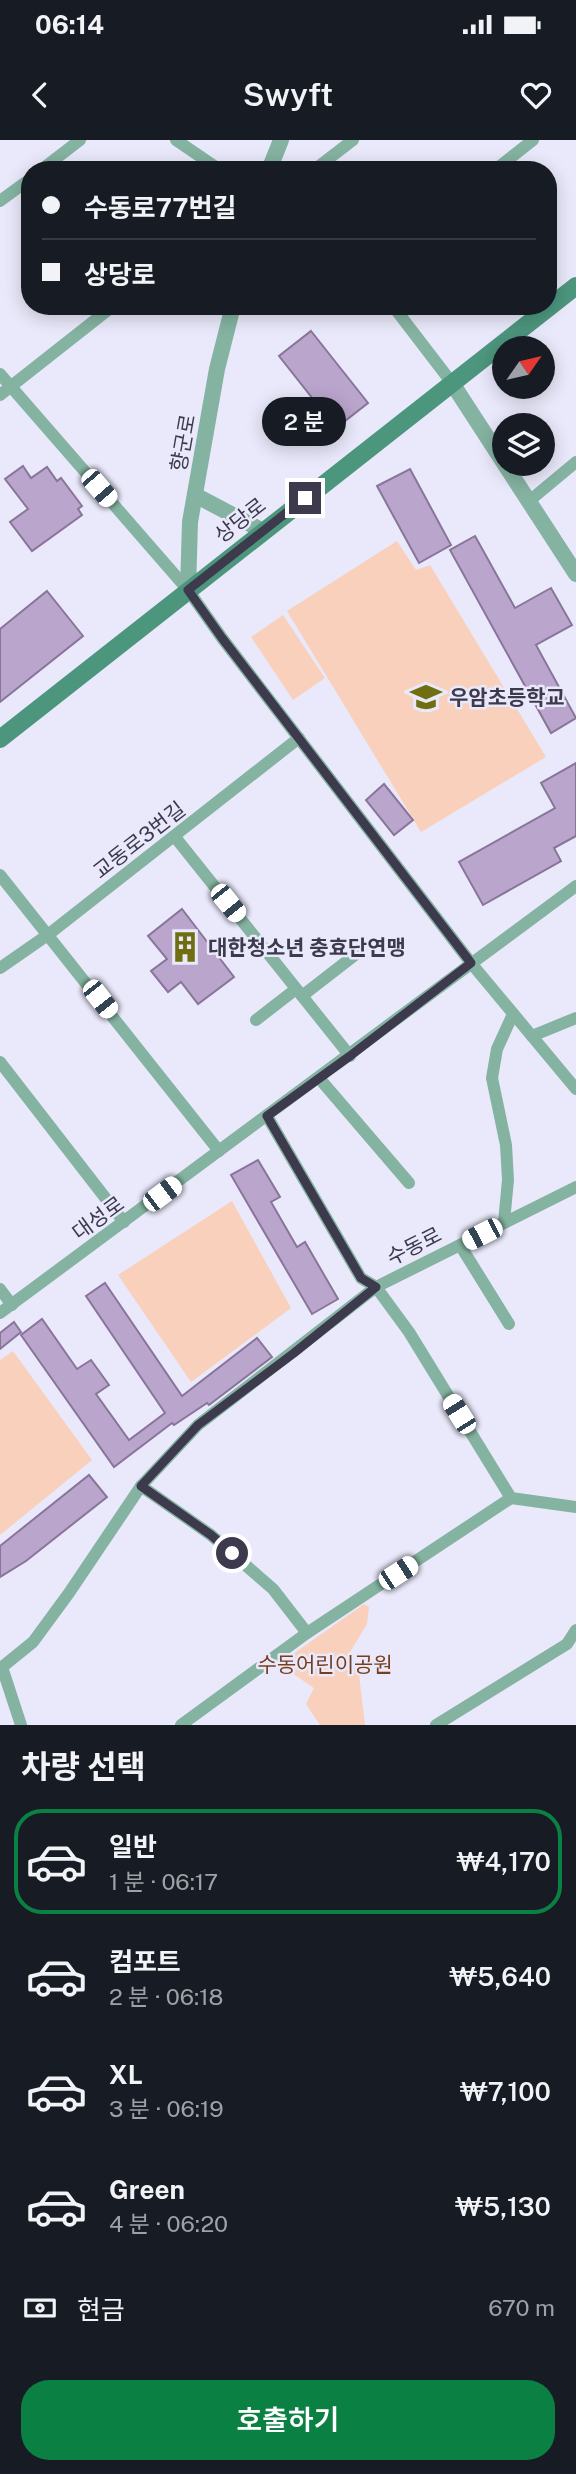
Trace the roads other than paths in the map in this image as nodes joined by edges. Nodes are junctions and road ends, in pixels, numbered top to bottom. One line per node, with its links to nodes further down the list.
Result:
1 (80, 140): 6 (street)
2 (176, 140): 7 (street)
3 (281, 140): 8 (street)
4 (353, 140): 9 (street)
5 (533, 140): 10 (street)
6 (53, 161)
7 (207, 161)
8 (273, 161)
9 (326, 161)
10 (506, 161)
11 (21, 185): 12 (street)
12 (0, 201)
13 (576, 286): 14 (main road, 상당로)
14 (557, 301)
15 (102, 315): 21 (street)
16 (231, 315): 23 (street, 향군로)
17 (400, 315): 20 (street)
18 (539, 315): 20 (main road, 상당로)
19 (0, 374): 21 (street)
20 (452, 383): 24 (street); 25 (main road, 상당로)
21 (5, 391): 27 (street)
22 (576, 463): 24 (street)
23 (195, 495): 25 (street); 27 (street, 향군로)
24 (528, 502): 26 (street)
25 (263, 531): 27 (main road, 상당로)
26 (576, 575)
27 (188, 590): 28 (street); 29 (main road, 상당로)
28 (299, 738): 30 (street, 교동로3번길); 35 (street)
29 (0, 739)
30 (175, 837): 33 (street, 교동로3번길); 37 (street)
31 (0, 875): 33 (street)
32 (576, 886): 35 (street, 대성로)
33 (49, 934): 36 (street, 교동로3번길); 47 (street)
34 (360, 951): 37 (street)
35 (471, 963): 38 (street); 42 (street, 대성로)
36 (0, 968)
37 (299, 993): 40 (street); 42 (street)
38 (513, 1014): 41 (street); 51 (street)
39 (576, 1017): 41 (street)
40 (256, 1020)
41 (532, 1036): 45 (street)
42 (350, 1056): 44 (street, 대성로)
43 (0, 1062): 50 (street)
44 (319, 1078): 46 (street, 대성로); 48 (street)
45 (576, 1089)
46 (267, 1116): 47 (street, 대성로); 53 (street)
47 (219, 1151): 50 (street, 대성로)
48 (410, 1183)
49 (576, 1187): 51 (street, 수동로)
50 (124, 1222): 55 (street, 대성로)
51 (504, 1222): 52 (street, 수동로)
52 (460, 1245): 53 (street, 수동로); 57 (street)
53 (376, 1287): 58 (street, 수동로); 59 (street)
54 (0, 1289): 55 (street)
55 (12, 1305): 56 (street, 대성로)
56 (0, 1313)
57 (509, 1324)
58 (141, 1486): 62 (street); 64 (street, 수동로)
59 (511, 1499): 60 (street); 62 (street)
60 (576, 1507)
61 (576, 1630): 63 (street)
62 (307, 1633): 66 (street)
63 (571, 1642): 67 (street)
64 (1, 1666): 65 (street)
65 (21, 1725)
66 (181, 1725)
67 (436, 1725)

